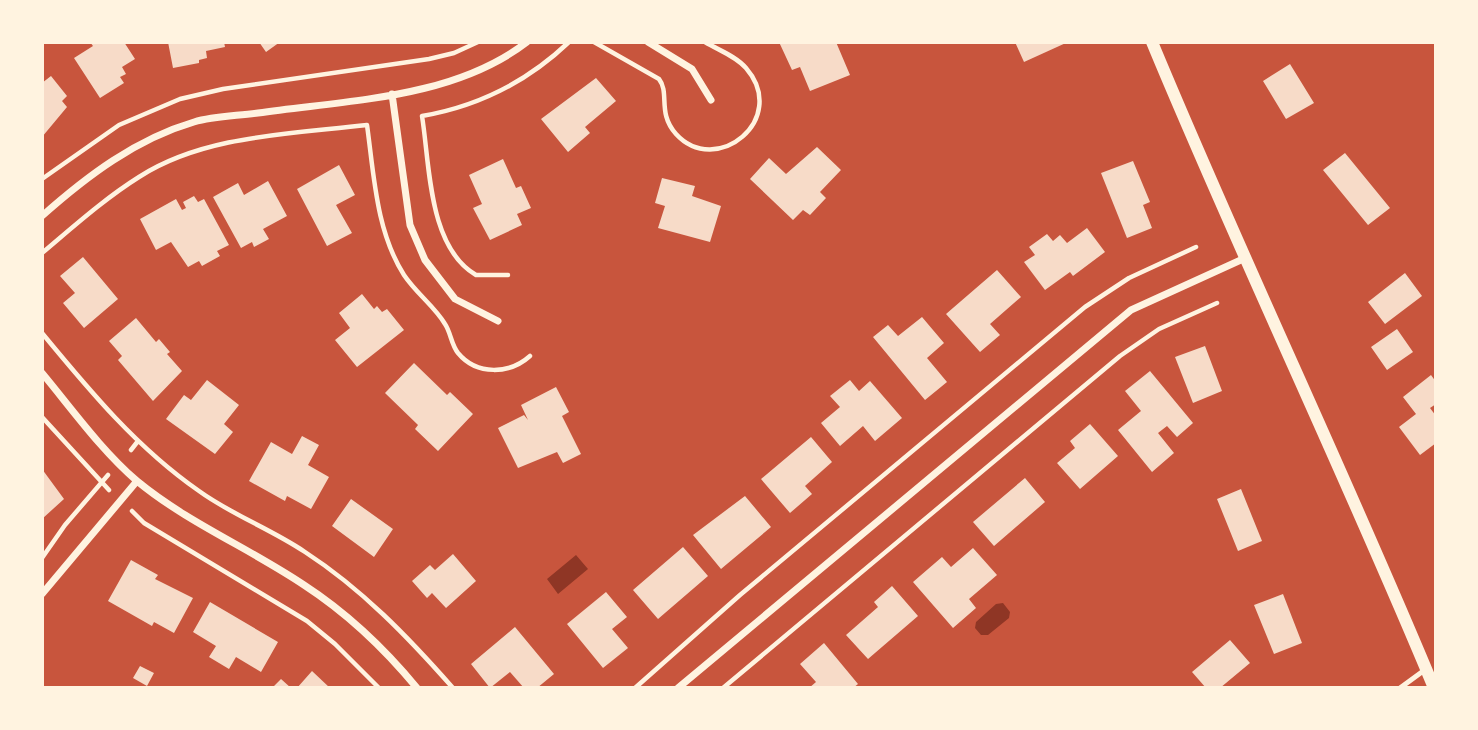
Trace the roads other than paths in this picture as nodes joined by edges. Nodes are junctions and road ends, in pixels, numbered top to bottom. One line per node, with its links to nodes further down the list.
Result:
1 (527, 42): 4 (street)
2 (648, 42): 5 (street)
3 (1152, 42): 7 (street)
4 (392, 94): 6 (street); 8 (street)
5 (712, 100)
6 (42, 216)
7 (1243, 258): 12 (street); 14 (street)
8 (498, 321)
9 (42, 373): 10 (street)
10 (137, 481): 11 (street); 13 (street)
11 (42, 594)
12 (1426, 669): 15 (lane); 16 (street)
13 (417, 688)
14 (678, 688)
15 (1400, 688)
16 (1434, 688)

